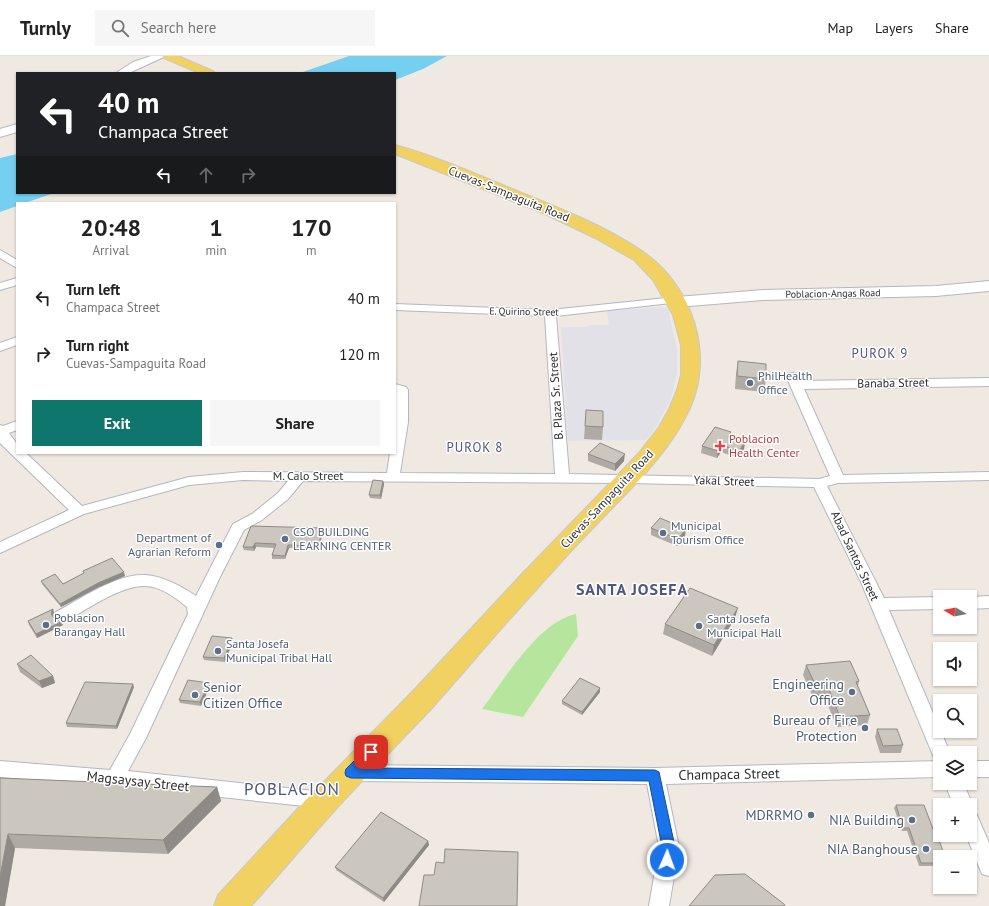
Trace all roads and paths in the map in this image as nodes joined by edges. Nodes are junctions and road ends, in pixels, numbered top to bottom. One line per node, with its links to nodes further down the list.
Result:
1 (156, 57): 2 (main road); 3 (street)
2 (174, 57): 4 (main road)
3 (123, 72)
4 (207, 72)
5 (16, 128): 6 (street)
6 (0, 133)
7 (396, 149): 13 (main road, Cuevas-Sampaguita Road)
8 (0, 253): 9 (street)
9 (16, 264)
10 (16, 281): 12 (street)
11 (989, 286): 13 (street, Poblacion-Angas Road)
12 (0, 287)
13 (677, 301): 15 (street, E. Quirino Street); 28 (main road, Cuevas-Sampaguita Road)
14 (396, 307): 15 (street, E. Quirino Street)
15 (550, 313): 27 (street, B. Plaza Sr. Street)
16 (16, 341): 17 (street)
17 (0, 347)
18 (989, 382): 29 (street, Banaba Street)
19 (396, 388): 25 (street)
20 (16, 425): 21 (street)
21 (0, 431): 22 (street)
22 (16, 450)
23 (20, 454): 31 (street)
24 (299, 476): 25 (street, M. Calo Street); 31 (street, M. Calo Street); 37 (street)
25 (393, 476): 27 (street, M. Calo Street)
26 (989, 476): 29 (street)
27 (562, 478): 28 (street, M. Calo Street)
28 (629, 479): 30 (street, Yakal Street); 44 (main road, Cuevas-Sampaguita Road)
29 (838, 480): 30 (street)
30 (819, 483): 36 (street, Abad Santos Street)
31 (79, 511): 32 (street, M. Calo Street)
32 (0, 548)
33 (977, 602): 34 (street)
34 (989, 602)
35 (933, 603): 36 (street)
36 (877, 604): 39 (street, Abad Santos Street)
37 (196, 614): 38 (street); 46 (street)
38 (62, 616)
39 (938, 746)
40 (0, 769): 46 (street, Magsaysay Street)
41 (933, 769): 45 (street, Champaca Street)
42 (977, 769): 43 (street)
43 (989, 769)
44 (351, 773): 45 (street, Champaca Street); 47 (main road, Cuevas-Sampaguita Road)
45 (655, 776): 51 (street)
46 (115, 778): 47 (street, Magsaysay Street)
47 (324, 800): 50 (main road, Cuevas-Sampaguita Road)
48 (977, 838): 49 (street)
49 (989, 867)
50 (230, 906)
51 (660, 906)

